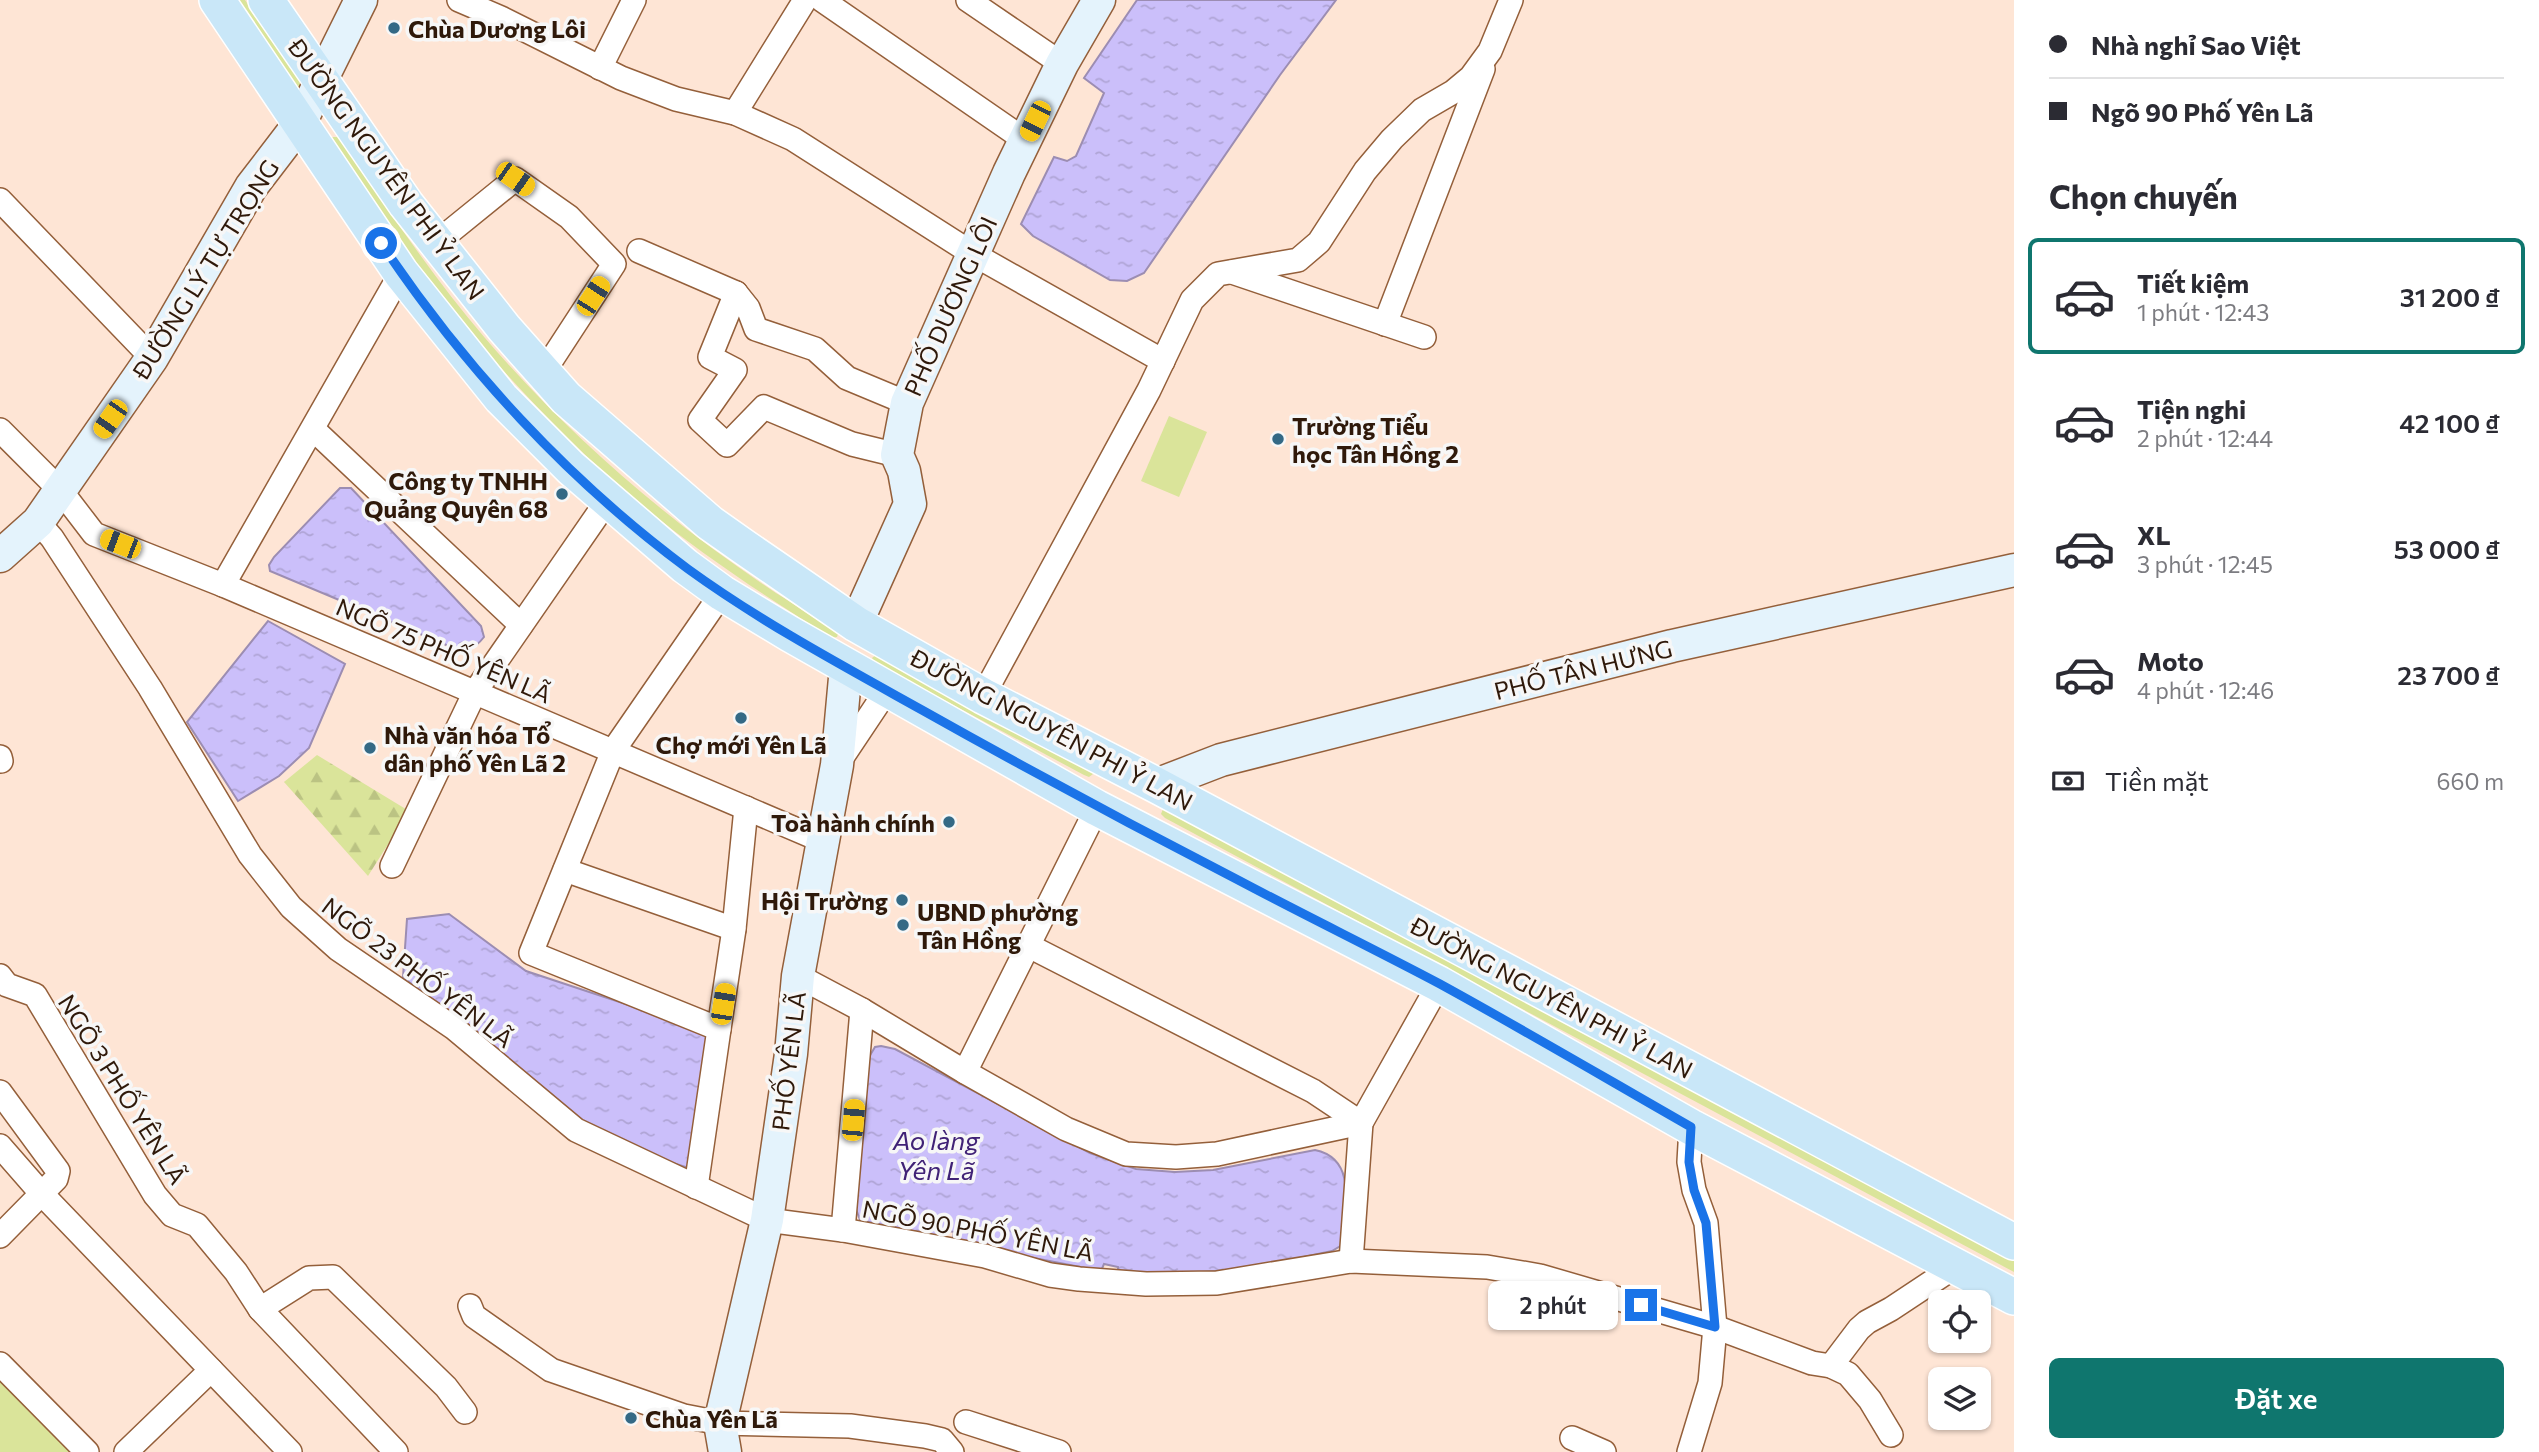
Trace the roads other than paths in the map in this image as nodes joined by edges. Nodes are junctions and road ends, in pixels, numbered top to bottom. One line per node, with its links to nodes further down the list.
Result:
1 (217, 0): 16 (main road, ĐƯỜNG NGUYÊN PHI Ỷ LAN)
2 (265, 0): 14 (main road, ĐƯỜNG NGUYÊN PHI Ỷ LAN)
3 (361, 0): 14 (street, ĐƯỜNG LÝ TỰ TRỌNG)
4 (459, 0): 13 (street)
5 (634, 0): 13 (street)
6 (806, 0): 15 (street)
7 (822, 0): 17 (street)
8 (968, 0): 12 (street)
9 (1099, 0): 12 (street, PHỐ DƯƠNG LÔI)
10 (1511, 0): 11 (street)
11 (1490, 51): 22 (street); 25 (street)
12 (1062, 64): 17 (street, PHỐ DƯƠNG LÔI)
13 (600, 68): 15 (street)
14 (322, 80): 16 (street, ĐƯỜNG LÝ TỰ TRỌNG); 19 (main road, ĐƯỜNG NGUYÊN PHI Ỷ LAN)
15 (735, 113): 21 (street)
16 (300, 122): 23 (main road, ĐƯỜNG NGUYÊN PHI Ỷ LAN); 27 (street, ĐƯỜNG LÝ TỰ TRỌNG)
17 (1025, 140): 21 (street, PHỐ DƯƠNG LÔI)
18 (0, 200): 27 (street)
19 (436, 243): 29 (main road, ĐƯỜNG NGUYÊN PHI Ỷ LAN); 29 (street)
20 (639, 251): 24 (street)
21 (973, 254): 28 (street); 30 (street, PHỐ DƯƠNG LÔI)
22 (1229, 271): 25 (street); 28 (street)
23 (401, 273): 31 (street); 35 (main road, ĐƯỜNG NGUYÊN PHI Ỷ LAN)
24 (736, 293): 30 (street); 33 (street)
25 (1385, 324): 26 (street)
26 (1424, 337)
27 (152, 358): 34 (street, ĐƯỜNG LÝ TỰ TRỌNG)
28 (1163, 361): 46 (street)
29 (543, 373): 41 (main road, ĐƯỜNG NGUYÊN PHI Ỷ LAN)
30 (907, 403): 33 (street, PHỐ DƯƠNG LÔI)
31 (313, 429): 39 (street); 42 (street)
32 (0, 430): 34 (street, NGÕ 75 PHỐ YÊN LÃ)
33 (897, 455): 41 (street, PHỐ DƯƠNG LÔI)
34 (61, 491): 36 (street, ĐƯỜNG LÝ TỰ TRỌNG); 39 (street, NGÕ 75 PHỐ YÊN LÃ)
35 (607, 501): 40 (main road, ĐƯỜNG NGUYÊN PHI Ỷ LAN); 42 (street)
36 (38, 523): 37 (street, ĐƯỜNG LÝ TỰ TRỌNG); 67 (street, NGÕ 23 PHỐ YÊN LÃ)
37 (0, 556)
38 (2014, 570): 49 (street, PHỐ TÂN HƯNG)
39 (223, 584): 45 (street, NGÕ 75 PHỐ YÊN LÃ)
40 (722, 593): 43 (main road, ĐƯỜNG NGUYÊN PHI Ỷ LAN); 47 (street)
41 (856, 624): 43 (main road); 46 (main road, ĐƯỜNG NGUYÊN PHI Ỷ LAN)
42 (521, 625): 45 (street)
43 (846, 667): 44 (main road, ĐƯỜNG NGUYÊN PHI Ỷ LAN); 48 (street, PHỐ YÊN LÃ)
44 (887, 691): 48 (street); 51 (main road, ĐƯỜNG NGUYÊN PHI Ỷ LAN)
45 (475, 692): 47 (street, NGÕ 75 PHỐ YÊN LÃ); 53 (street)
46 (983, 696): 49 (main road, ĐƯỜNG NGUYÊN PHI Ỷ LAN)
47 (613, 751): 50 (street, NGÕ 75 PHỐ YÊN LÃ); 54 (street)
48 (837, 765): 52 (street, PHỐ YÊN LÃ)
49 (1156, 785): 51 (main road); 72 (main road, ĐƯỜNG NGUYÊN PHI Ỷ LAN)
50 (746, 808): 52 (street, NGÕ 75 PHỐ YÊN LÃ); 55 (street)
51 (1097, 808): 56 (street); 59 (main road, ĐƯỜNG NGUYÊN PHI Ỷ LAN)
52 (823, 841): 58 (street, PHỐ YÊN LÃ)
53 (392, 866)
54 (565, 870): 55 (street); 61 (street)
55 (734, 929): 61 (street)
56 (1029, 946): 62 (street); 64 (street)
57 (0, 975): 77 (street, NGÕ 3 PHỐ YÊN LÃ)
58 (798, 976): 60 (street); 69 (street, PHỐ YÊN LÃ)
59 (1439, 984): 64 (street); 65 (main road, ĐƯỜNG NGUYÊN PHI Ỷ LAN)
60 (862, 1010): 62 (street); 70 (street)
61 (719, 1029): 67 (street)
62 (965, 1072): 64 (street)
63 (0, 1093): 68 (street)
64 (1361, 1123): 73 (street)
65 (1691, 1127): 74 (main road, ĐƯỜNG NGUYÊN PHI Ỷ LAN); 78 (street)
66 (0, 1146): 68 (street)
67 (696, 1187): 69 (street, NGÕ 23 PHỐ YÊN LÃ)
68 (41, 1193): 71 (street); 81 (street)
69 (767, 1220): 70 (street, NGÕ 90 PHỐ YÊN LÃ); 85 (street, PHỐ YÊN LÃ)
70 (843, 1230): 73 (street, NGÕ 90 PHỐ YÊN LÃ)
71 (0, 1236)
72 (2014, 1242)
73 (1351, 1261): 78 (street, NGÕ 90 PHỐ YÊN LÃ)
74 (1956, 1266): 75 (main road, ĐƯỜNG NGUYÊN PHI Ỷ LAN); 80 (street)
75 (2014, 1297)
76 (470, 1306): 85 (street)
77 (260, 1309): 82 (street); 90 (street, NGÕ 3 PHỐ YÊN LÃ)
78 (1715, 1327): 80 (street, NGÕ 90 PHỐ YÊN LÃ); 94 (street)
79 (0, 1363): 87 (street)
80 (1831, 1366): 84 (street)
81 (211, 1370): 88 (street); 89 (street)
82 (465, 1412)
83 (966, 1422): 92 (street)
84 (1891, 1435)
85 (722, 1437): 91 (street)
86 (1572, 1438): 93 (street)
87 (87, 1452)
88 (126, 1452)
89 (290, 1452)
90 (396, 1452)
91 (953, 1452)
92 (1059, 1452)
93 (1604, 1452)
94 (1689, 1452)

